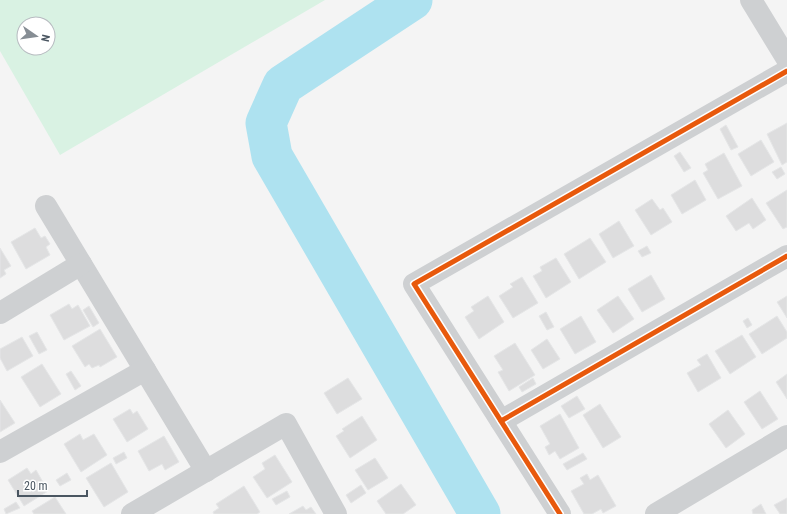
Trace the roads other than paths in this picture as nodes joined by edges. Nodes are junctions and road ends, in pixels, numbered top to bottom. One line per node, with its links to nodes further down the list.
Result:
1 (752, 0): 2 (street)
2 (787, 58)
3 (787, 71): 9 (street)
4 (46, 206): 6 (street)
5 (787, 256): 9 (street)
6 (81, 264): 7 (street); 8 (street)
7 (0, 313)
8 (145, 370): 11 (street); 12 (street)
9 (501, 421): 15 (street)
10 (787, 436): 16 (street)
11 (0, 452)
12 (206, 470): 13 (street); 14 (street)
13 (132, 514)
14 (336, 514)
15 (560, 514)
16 (656, 514)

